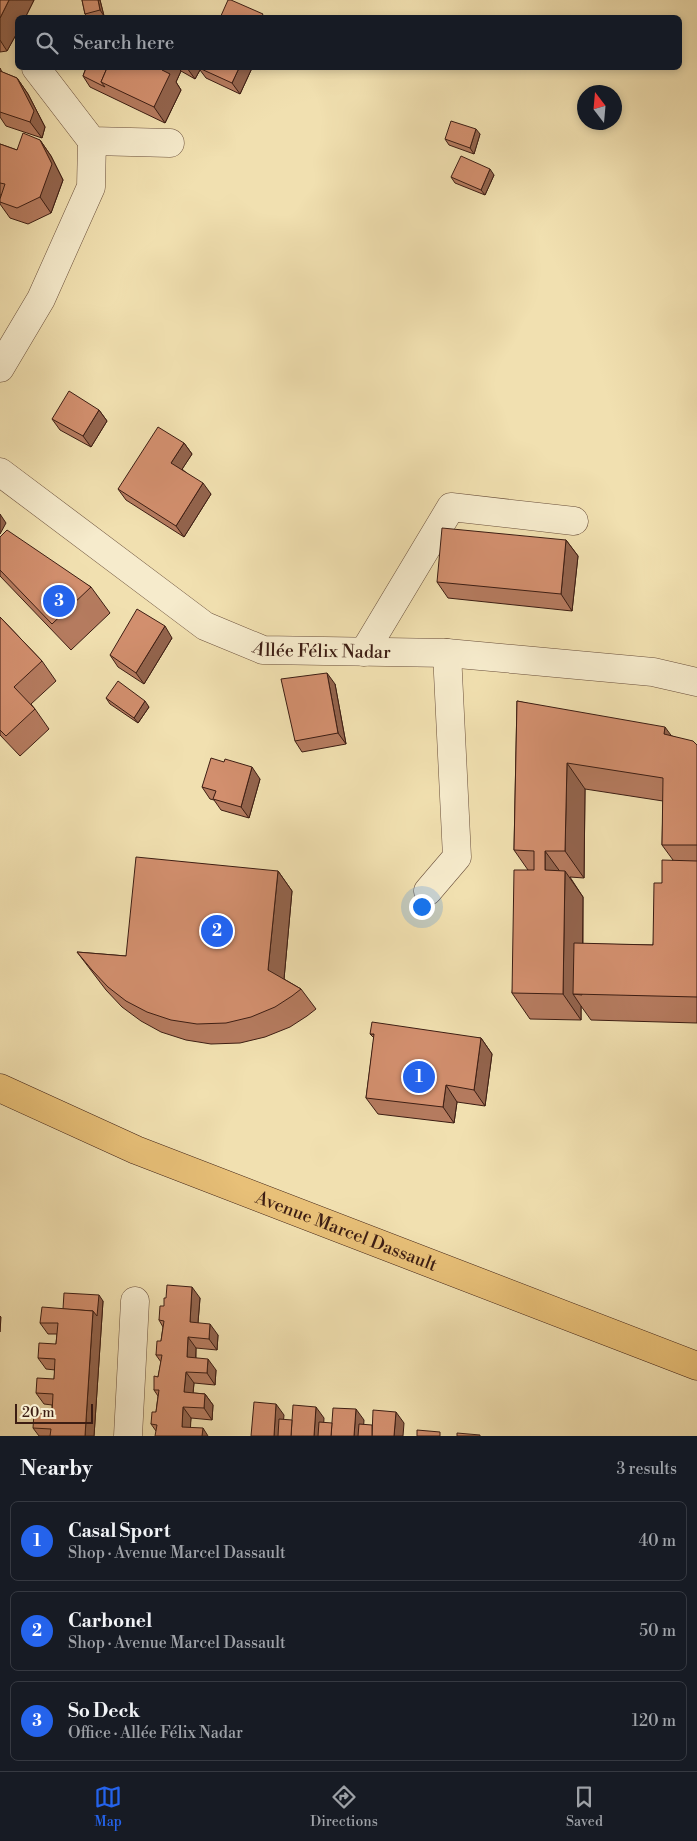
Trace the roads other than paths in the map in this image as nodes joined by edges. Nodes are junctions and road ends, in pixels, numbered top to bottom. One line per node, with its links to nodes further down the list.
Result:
1 (38, 70): 2 (street)
2 (92, 142): 3 (street); 4 (street)
3 (170, 143)
4 (0, 368)
5 (0, 472): 7 (street, Allée Félix Nadar)
6 (574, 521): 7 (street)
7 (364, 652): 8 (street, Allée Félix Nadar)
8 (447, 653): 9 (street, Allée Félix Nadar); 10 (street)
9 (697, 682)
10 (428, 891)
11 (0, 1088): 13 (main road, Avenue Marcel Dassault)
12 (135, 1301): 14 (street)
13 (697, 1366)
14 (128, 1436)

